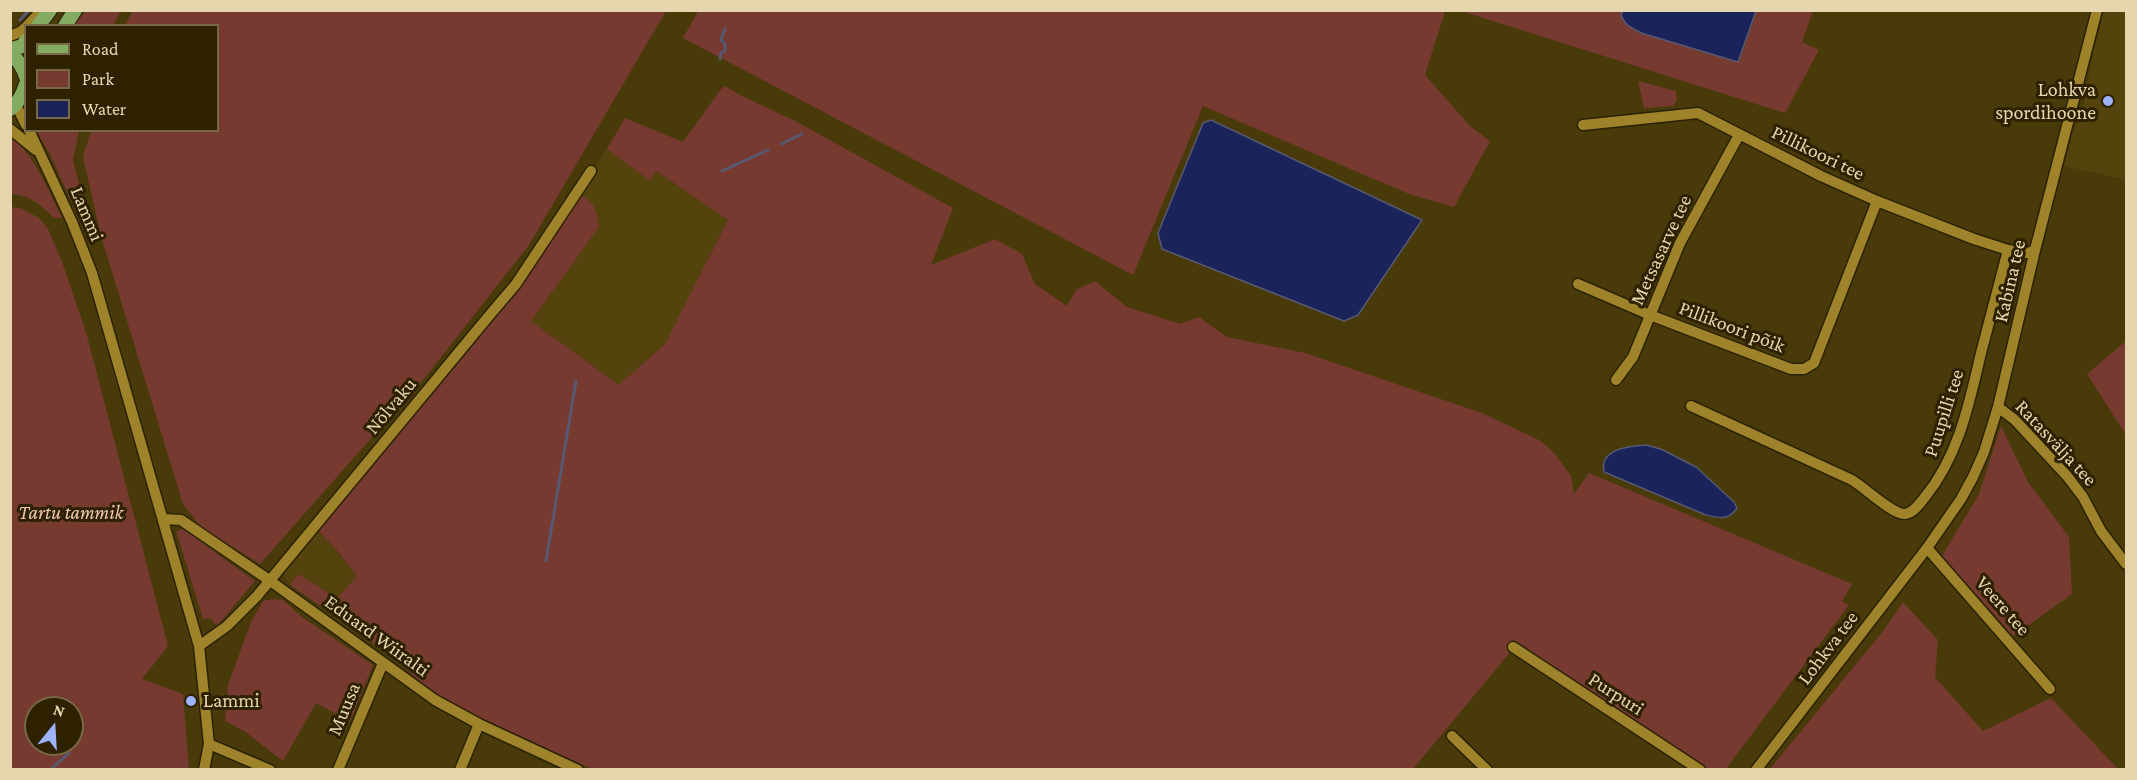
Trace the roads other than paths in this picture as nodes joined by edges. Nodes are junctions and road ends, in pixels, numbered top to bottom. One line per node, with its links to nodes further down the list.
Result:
1 (42, 10): 5 (street)
2 (50, 10): 6 (main road)
3 (75, 10): 7 (main road)
4 (2097, 10): 23 (street, Kabina tee)
5 (28, 24)
6 (40, 24)
7 (66, 24)
8 (24, 28): 9 (street)
9 (10, 36)
10 (24, 44): 11 (main road)
11 (10, 51): 12 (main road)
12 (24, 69)
13 (20, 96): 14 (street)
14 (24, 115)
15 (1583, 124): 18 (street, Pillikoori tee)
16 (10, 129): 19 (street, Lammi)
17 (30, 132): 19 (street, Lammi)
18 (1739, 135): 21 (street, Pillikoori tee); 25 (street, Metsasarve tee)
19 (39, 153): 29 (street, Lammi)
20 (591, 171): 32 (street, Nõlvaku)
21 (1877, 201): 22 (street, Pillikoori tee); 25 (street, Pillikoori põik)
22 (2008, 250): 23 (street, Pillikoori tee); 27 (street, Puupilli tee)
23 (2035, 250): 28 (street, Kabina tee)
24 (1578, 284): 25 (street, Pillikoori põik)
25 (1650, 315): 26 (street, Metsasarve tee)
26 (1616, 380)
27 (1691, 406)
28 (1998, 407): 30 (street, Kabina tee); 31 (street, Ratasvälja tee)
29 (164, 519): 32 (street, Eduard Wiiralti); 33 (street, Lammi)
30 (1927, 548): 36 (street, Veere tee); 47 (street, Lohkva tee)
31 (2127, 564)
32 (269, 580): 33 (street, Nõlvaku); 35 (street, Eduard Wiiralti)
33 (199, 646): 39 (street, Lammi)
34 (1513, 647): 46 (street, Purpuri)
35 (383, 663): 37 (street, Eduard Wiiralti); 42 (street, Muusa)
36 (2050, 689)
37 (479, 724): 43 (street); 44 (street, Eduard Wiiralti)
38 (1452, 736): 45 (street)
39 (209, 744): 40 (street, Lammi); 41 (street)
40 (204, 770)
41 (270, 770)
42 (338, 770)
43 (460, 770)
44 (578, 770)
45 (1487, 770)
46 (1700, 770)
47 (1756, 770)

